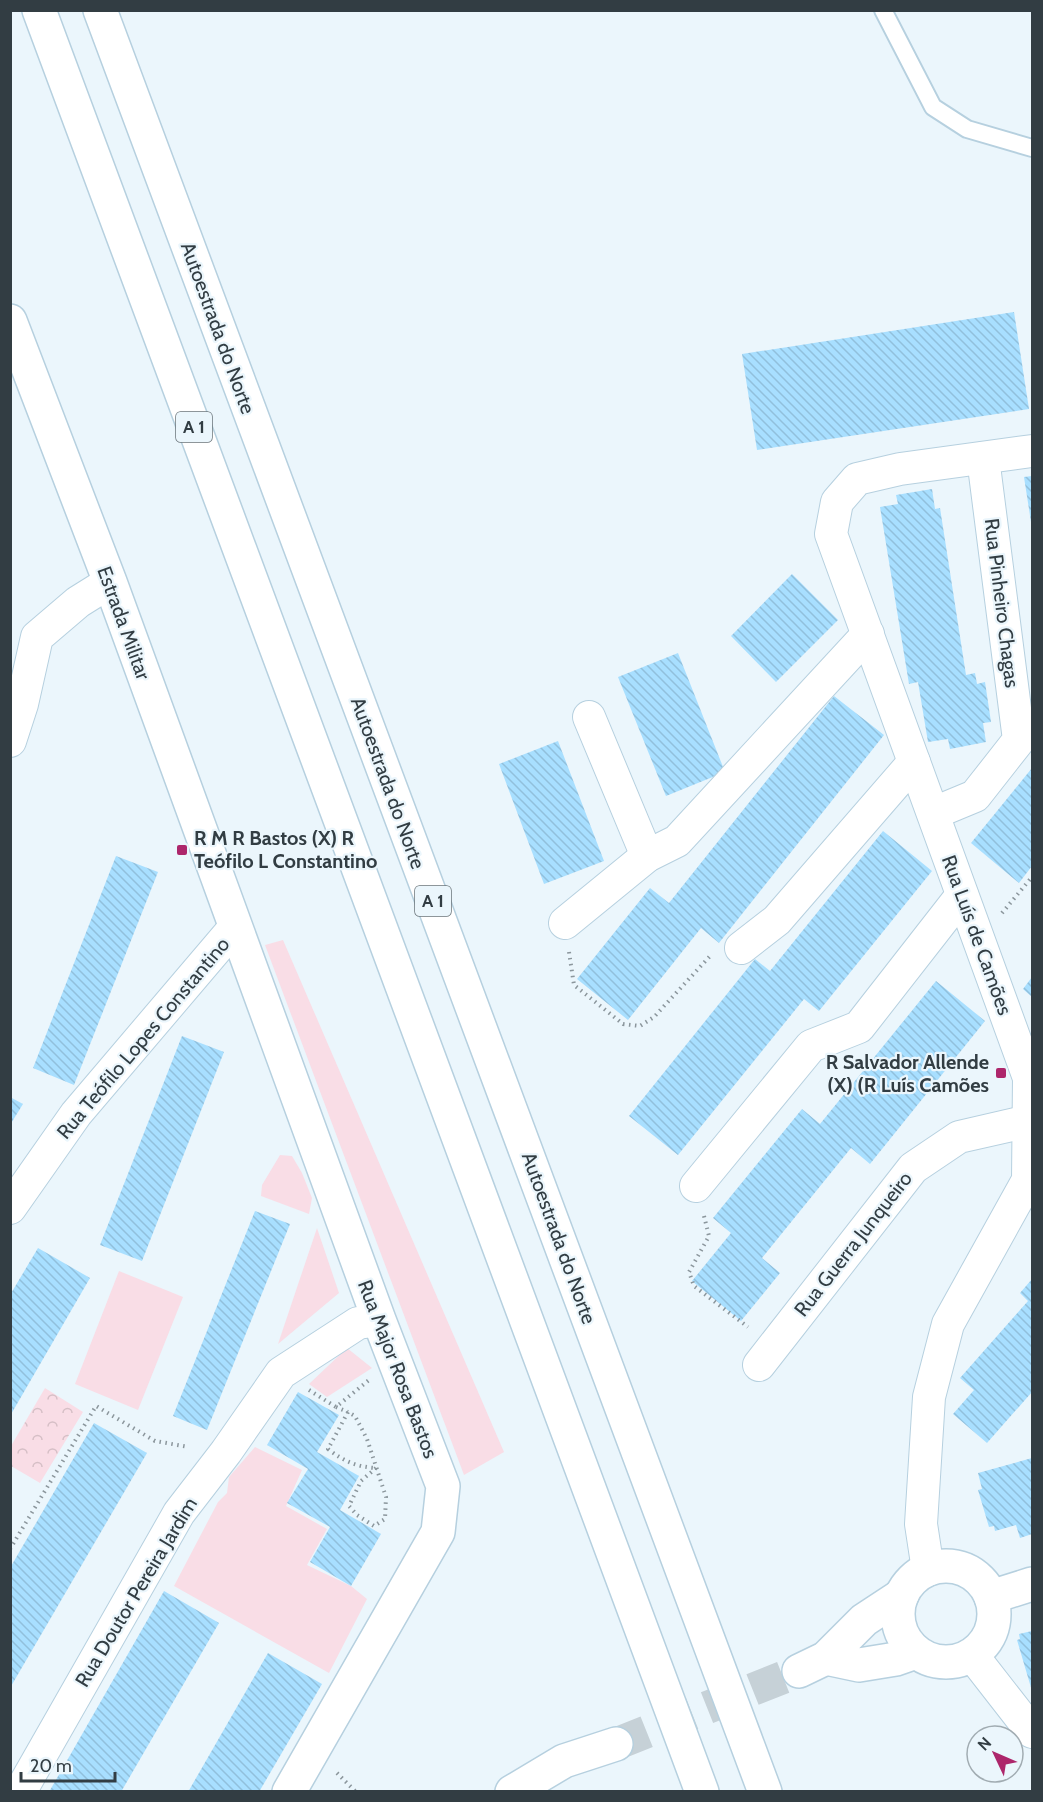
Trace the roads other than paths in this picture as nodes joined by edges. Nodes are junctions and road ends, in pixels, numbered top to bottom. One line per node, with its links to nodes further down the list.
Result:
1 (39, 10): 37 (main road, A 1)
2 (100, 10): 38 (main road, Autoestrada do Norte / A 1)
3 (883, 10): 4 (lane)
4 (1032, 147)
5 (10, 321): 8 (main road, Estrada Militar)
6 (1032, 451): 7 (street, Rua Luís de Camões)
7 (983, 458): 9 (street, Rua Luís de Camões); 13 (street, Rua Pinheiro Chagas)
8 (110, 582): 11 (street); 17 (main road, Estrada Militar)
9 (868, 634): 12 (street, Rua Luís de Camões); 14 (street)
10 (590, 717): 14 (street)
11 (10, 741)
12 (914, 762): 13 (street, Rua Luís de Camões); 18 (street)
13 (934, 813): 15 (street, Rua Luís de Camões)
14 (647, 856): 16 (street)
15 (962, 896): 19 (street, Rua Luís de Camões); 22 (street)
16 (565, 923)
17 (234, 927): 23 (street, Rua Teófilo Lopes Constantino); 24 (main road, Rua Major Rosa Bastos)
18 (741, 948)
19 (1031, 1077): 20 (street, Rua Luís de Camões)
20 (1029, 1121): 21 (street, Rua Luís de Camões); 25 (street, Rua Guerra Junqueiro)
21 (1030, 1180): 26 (street, Rua Luís de Camões)
22 (696, 1186)
23 (10, 1208)
24 (379, 1320): 34 (street, Rua Doutor Pereira Jardim); 35 (main road, Rua Major Rosa Bastos)
25 (759, 1365)
26 (928, 1570): 28 (main road); 29 (main road)
27 (1032, 1584): 29 (main road)
28 (902, 1595): 30 (main road); 30 (main road)
29 (991, 1597): 31 (main road)
30 (916, 1652): 31 (main road)
31 (972, 1655): 32 (street)
32 (1032, 1732)
33 (616, 1743): 36 (main road)
34 (17, 1787)
35 (289, 1791)
36 (512, 1791)
37 (702, 1791)
38 (765, 1791)

